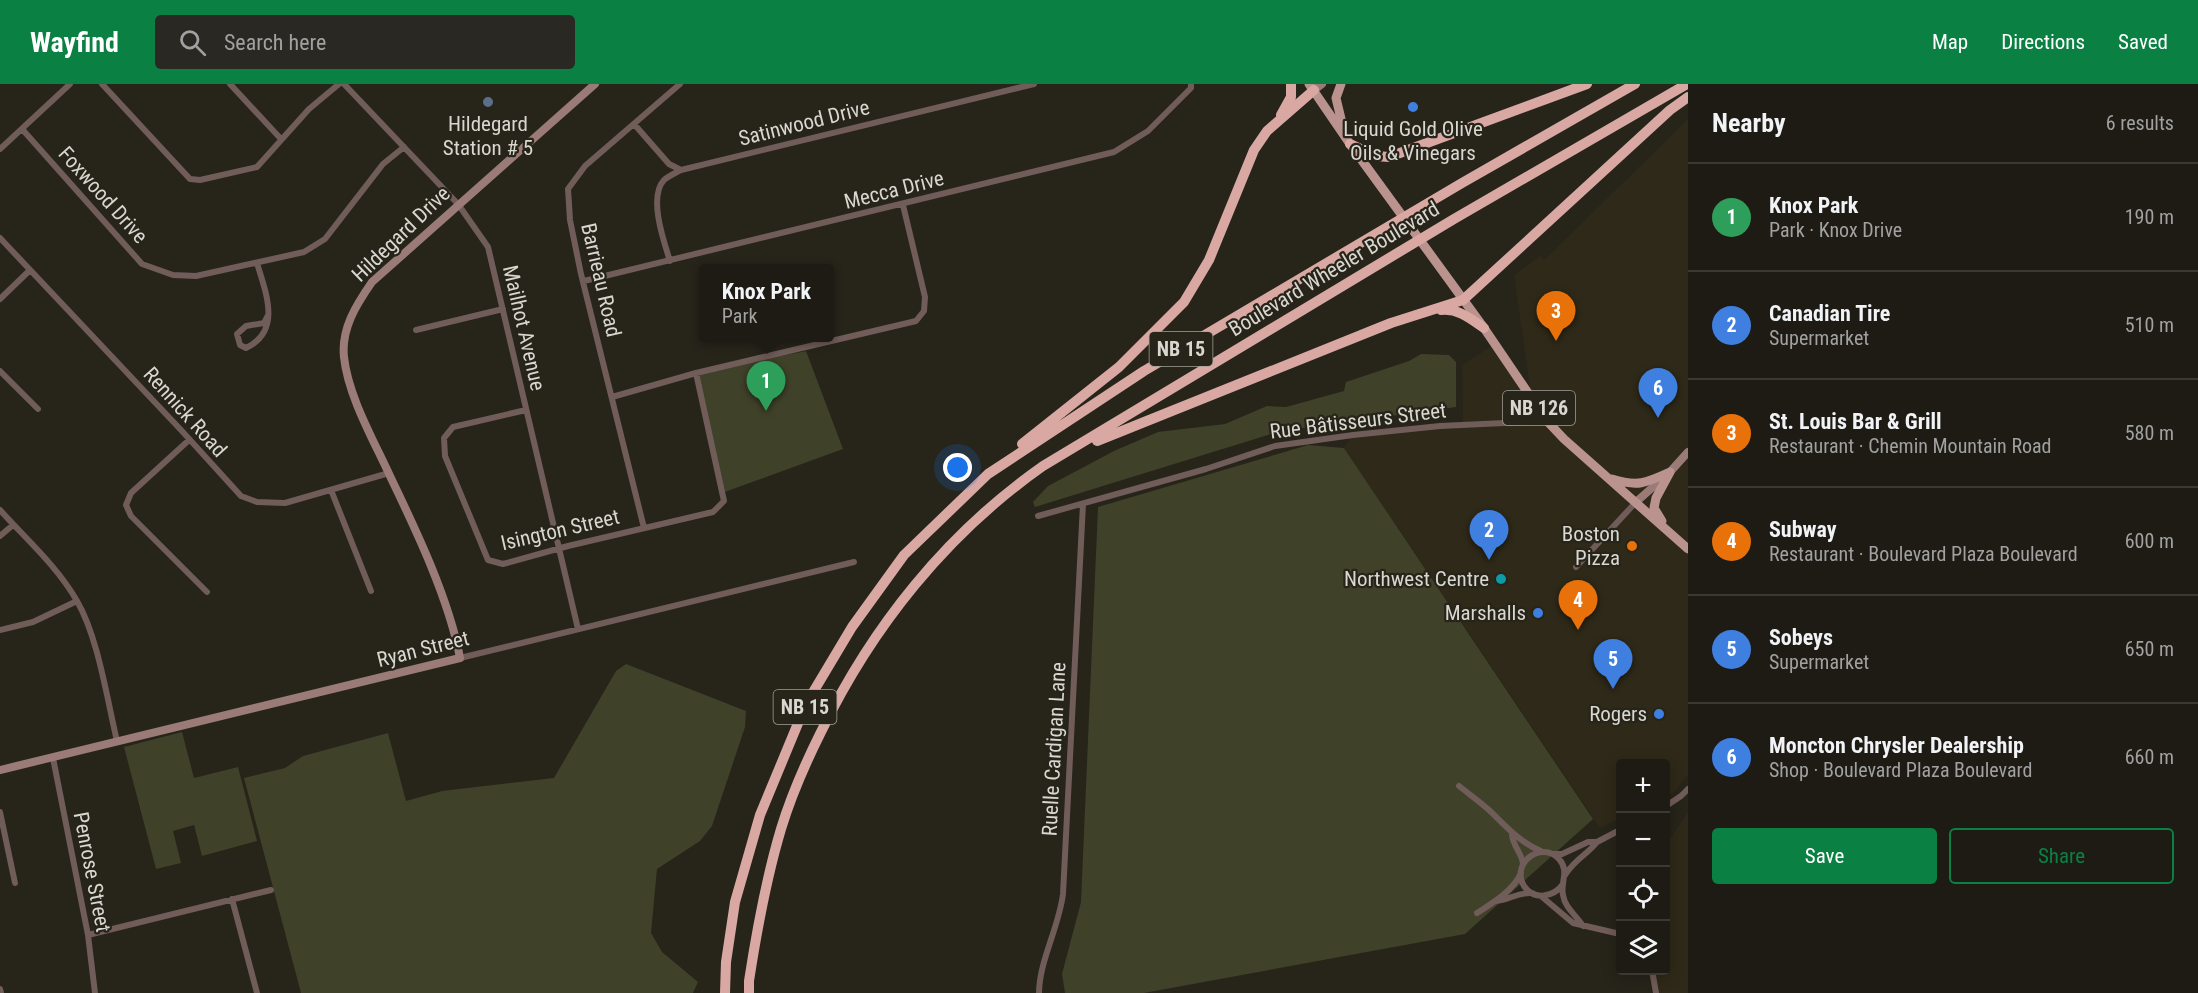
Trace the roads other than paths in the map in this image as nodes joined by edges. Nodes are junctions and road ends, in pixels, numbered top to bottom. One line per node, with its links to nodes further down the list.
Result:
1 (70, 84): 18 (street)
2 (102, 84): 19 (street)
3 (230, 84): 19 (street)
4 (342, 84): 19 (street); 21 (street, Mailhot Avenue)
5 (595, 84): 24 (street, Hildegard Drive)
6 (680, 84): 17 (street, Barrieau Road)
7 (1034, 84): 23 (street, Satinwood Drive)
8 (1291, 84): 16 (highway)
9 (1341, 84): 20 (main road)
10 (1587, 84): 20 (highway)
11 (1635, 84): 50 (highway, Boulevard Wheeler Boulevard / NB 15)
12 (1687, 84): 52 (highway, Boulevard Wheeler Boulevard / NB 15)
13 (1191, 86): 25 (street, Mecca Drive)
14 (1315, 86): 16 (highway); 20 (main road, NB 126)
15 (1688, 97): 32 (highway)
16 (1277, 123): 50 (highway)
17 (634, 124): 23 (street); 30 (street, Barrieau Road)
18 (22, 129): 22 (street); 28 (street, Foxwood Drive)
19 (281, 139)
20 (1347, 140): 32 (main road, NB 126)
21 (404, 147): 24 (street, Mailhot Avenue); 28 (street, Foxwood Drive)
22 (0, 149)
23 (681, 170): 27 (street, Satinwood Drive)
24 (458, 204): 33 (street, Mailhot Avenue); 49 (street, Hildegard Drive)
25 (903, 205): 27 (street, Mecca Drive); 38 (street)
26 (0, 238): 29 (street, Rennick Road)
27 (670, 261): 30 (street, Mecca Drive)
28 (257, 262): 34 (street)
29 (30, 270): 31 (street); 46 (street, Rennick Road)
30 (584, 281): 42 (street, Barrieau Road)
31 (0, 299)
32 (1463, 300): 35 (main road, NB 126); 37 (highway)
33 (503, 309): 36 (street); 44 (street, Mailhot Avenue)
34 (268, 315): 34 (street)
35 (1484, 328): 37 (highway); 45 (main road, NB 126)
36 (416, 330)
37 (1372, 332): 52 (highway)
38 (834, 340)
39 (827, 342): 41 (street)
40 (0, 371): 43 (street)
41 (696, 373): 42 (street); 59 (street, Isington Street)
42 (612, 397): 59 (street, Barrieau Road)
43 (38, 409)
44 (526, 410): 62 (street, Mailhot Avenue); 62 (street, Isington Street)
45 (1547, 421): 51 (main road, NB 126); 55 (street, Rue Bâtisseurs Street)
46 (189, 440): 53 (street, Rennick Road); 67 (street)
47 (1688, 452): 48 (street)
48 (1670, 472): 51 (main road); 54 (street); 60 (main road)
49 (389, 473): 53 (street, Rennick Road); 71 (street, Hildegard Drive)
50 (988, 474): 102 (highway, Boulevard Wheeler Boulevard / NB 15)
51 (1606, 477): 54 (main road, NB 126)
52 (1018, 484): 103 (highway, Boulevard Wheeler Boulevard / NB 15)
53 (331, 490): 66 (street)
54 (1636, 502): 60 (main road, NB 126); 65 (street)
55 (1083, 504): 57 (street, Rue Bâtisseurs Street); 104 (street, Ruelle Cardigan Lane)
56 (0, 510): 58 (street)
57 (1038, 516)
58 (13, 525): 61 (street); 68 (street)
59 (644, 528): 62 (street, Isington Street)
60 (1667, 530): 63 (main road, NB 126)
61 (0, 536)
62 (559, 549): 69 (street, Mailhot Avenue)
63 (1688, 549)
64 (854, 562): 69 (street, Ryan Street)
65 (1576, 567)
66 (371, 591)
67 (207, 592)
68 (77, 601): 70 (street); 72 (street)
69 (578, 629): 71 (street, Ryan Street)
70 (0, 630)
71 (460, 658): 72 (street, Ryan Street)
72 (117, 741): 73 (street, Ryan Street)
73 (53, 758): 74 (street, Ryan Street); 98 (street, Penrose Street)
74 (0, 770)
75 (1459, 786): 80 (street)
76 (1688, 789): 77 (street)
77 (1670, 803)
78 (0, 812): 81 (street)
79 (1616, 832): 82 (street)
80 (1512, 834): 83 (street); 85 (street)
81 (3, 837): 88 (street)
82 (1597, 842): 84 (street); 87 (street)
83 (1544, 852): 84 (street); 85 (street)
84 (1552, 854): 87 (street)
85 (1523, 864): 86 (street)
86 (1521, 872): 91 (street); 94 (street)
87 (1565, 876): 89 (street)
88 (15, 883)
89 (1563, 884): 92 (street); 96 (street)
90 (271, 890): 93 (street)
91 (1533, 894): 92 (street); 94 (street)
92 (1541, 896): 96 (street)
93 (232, 899): 98 (street); 101 (street)
94 (1496, 902): 95 (street)
95 (1477, 913)
96 (1583, 926): 97 (street)
97 (1616, 933)
98 (88, 934): 100 (street, Penrose Street)
99 (1653, 975): 105 (street)
100 (95, 993)
101 (257, 993)
102 (725, 993)
103 (749, 993)
104 (1039, 993)
105 (1656, 993)

